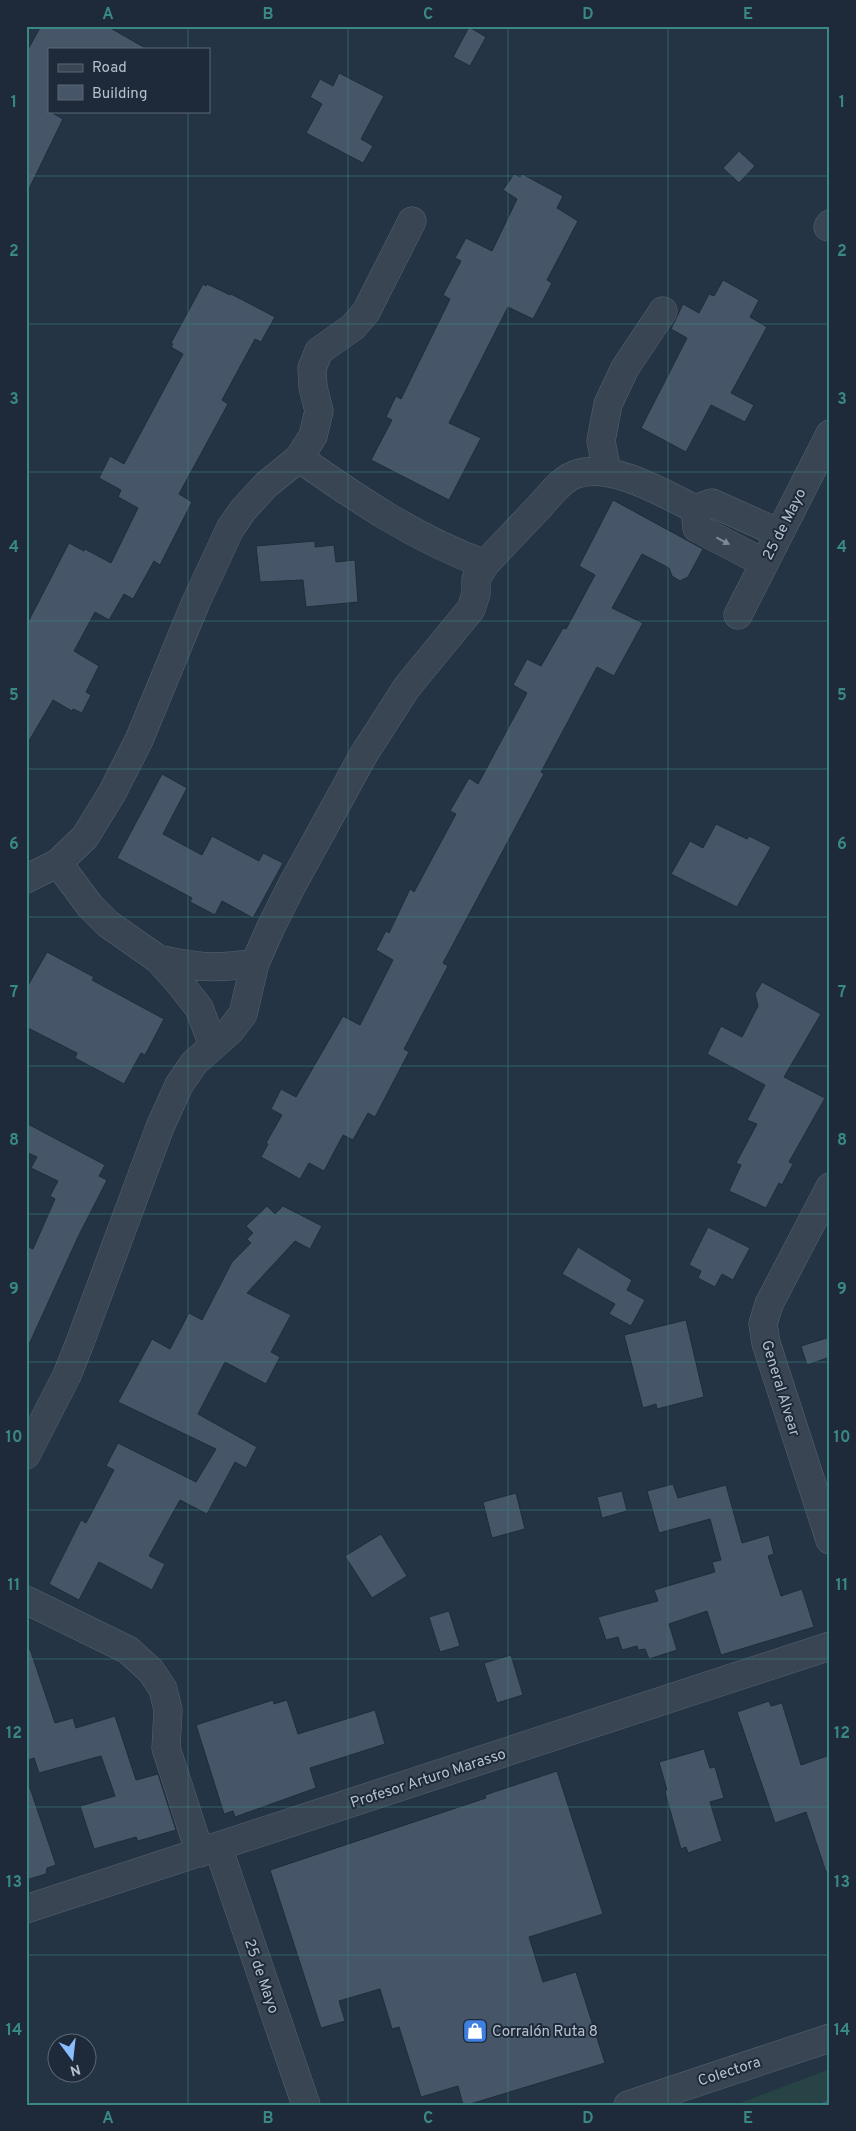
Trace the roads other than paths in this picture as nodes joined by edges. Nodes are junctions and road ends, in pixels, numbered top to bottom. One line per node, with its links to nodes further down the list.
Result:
1 (412, 221): 4 (street)
2 (663, 311): 5 (street)
3 (830, 434): 7 (street, 25 de Mayo)
4 (299, 458): 9 (street); 11 (street)
5 (607, 472): 6 (street); 9 (street)
6 (695, 510): 7 (street); 8 (street, one-way to 8)
7 (779, 532): 8 (street, 25 de Mayo)
8 (764, 563): 10 (street, 25 de Mayo)
9 (485, 564): 14 (street)
10 (738, 615)
11 (58, 863): 12 (street); 13 (street)
12 (26, 879)
13 (158, 959): 14 (street); 15 (street)
14 (256, 963): 15 (street)
15 (213, 1045): 17 (street)
16 (830, 1188): 18 (street, General Alvear)
17 (26, 1455)
18 (830, 1540)
19 (26, 1600): 21 (street, 25 de Mayo)
20 (830, 1646): 21 (street, Profesor Arturo Marasso)
21 (209, 1850): 22 (street, Profesor Arturo Marasso); 24 (street, 25 de Mayo)
22 (26, 1909)
23 (830, 2038): 25 (street, Colectora)
24 (306, 2105)
25 (628, 2105)

